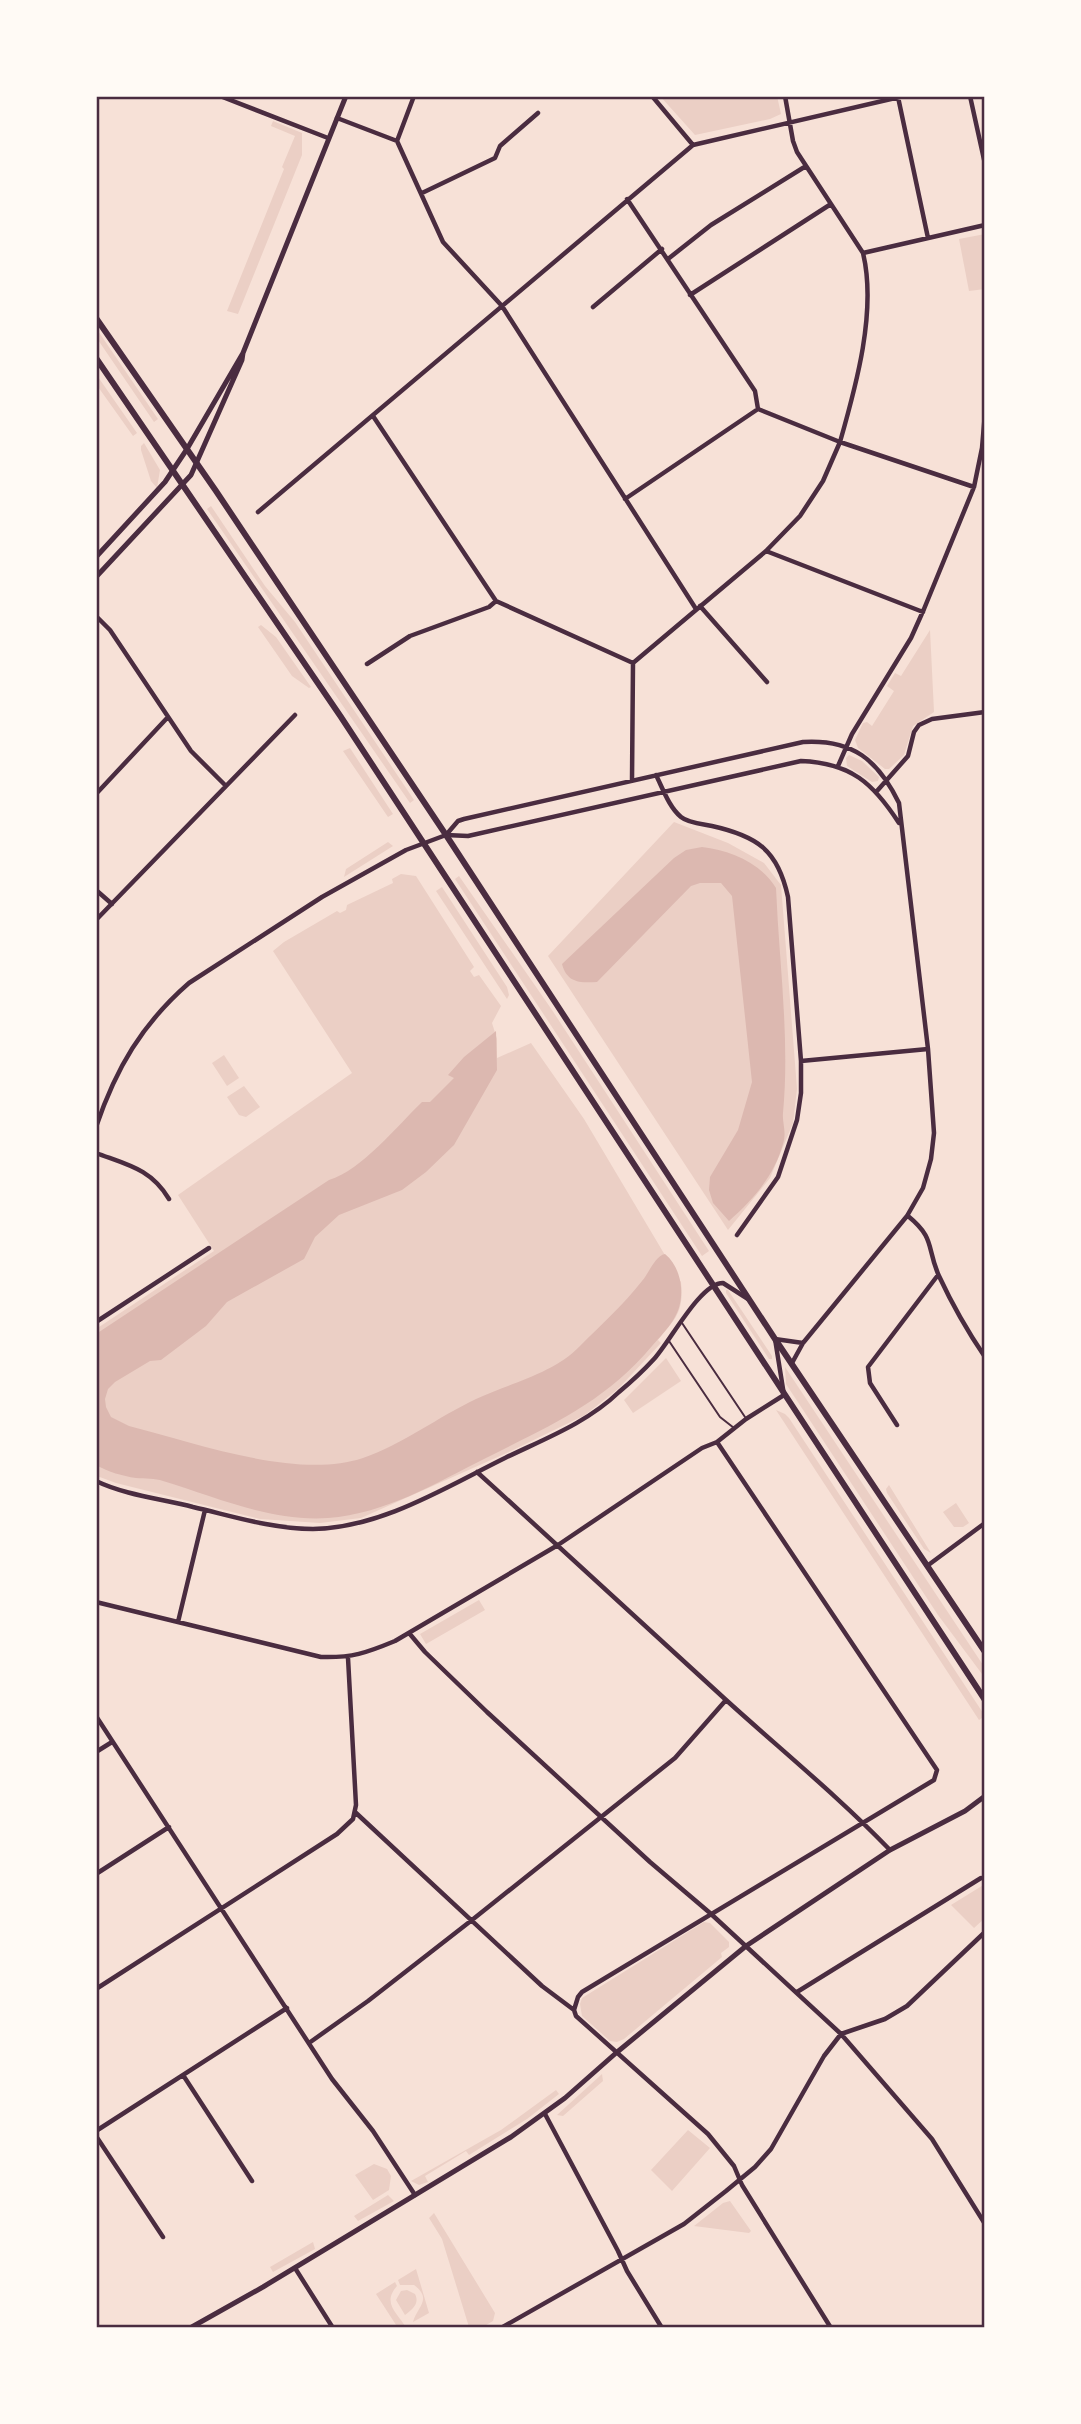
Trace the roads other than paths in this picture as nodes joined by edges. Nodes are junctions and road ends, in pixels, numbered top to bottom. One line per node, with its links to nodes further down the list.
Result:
1 (220, 96): 12 (street)
2 (346, 96): 10 (street)
3 (414, 96): 13 (street)
4 (652, 96): 14 (street)
5 (785, 96): 11 (street)
6 (970, 96): 15 (street)
7 (901, 97): 8 (street); 21 (street)
8 (876, 99): 11 (street)
9 (538, 114): 17 (street)
10 (337, 118): 12 (street); 13 (street)
11 (790, 121): 14 (street); 16 (street)
12 (328, 138): 29 (street)
13 (397, 141): 17 (street)
14 (693, 145): 18 (street)
15 (985, 164)
16 (806, 166): 19 (street); 24 (street)
17 (422, 194): 26 (street)
18 (627, 199): 22 (street); 26 (street)
19 (831, 204): 23 (street); 25 (street)
20 (985, 225): 21 (street)
21 (928, 238): 23 (street)
22 (662, 249): 24 (street); 27 (street)
23 (863, 253): 34 (street)
24 (667, 259): 25 (street)
25 (690, 295): 31 (street)
26 (502, 306): 33 (street); 40 (street)
27 (593, 307)
28 (96, 318): 35 (main road)
29 (243, 353): 35 (street); 36 (street)
30 (96, 358): 37 (main road)
31 (758, 409): 34 (street); 40 (street)
32 (985, 413): 39 (street)
33 (373, 416): 41 (street); 45 (street)
34 (840, 442): 39 (street); 42 (street)
35 (187, 449): 36 (main road); 37 (street)
36 (197, 464): 38 (street); 65 (main road)
37 (173, 471): 38 (main road); 43 (street)
38 (183, 486): 44 (street); 66 (main road)
39 (974, 487): 47 (street)
40 (625, 499): 46 (street)
41 (258, 512)
42 (766, 551): 46 (street); 47 (street)
43 (96, 557)
44 (96, 576)
45 (496, 601): 49 (street); 50 (street)
46 (698, 608): 49 (street); 51 (street)
47 (923, 612): 55 (street)
48 (96, 616): 54 (street)
49 (633, 663): 59 (street)
50 (367, 664)
51 (767, 682)
52 (985, 712): 58 (street)
53 (295, 715): 60 (street)
54 (169, 717): 60 (street); 63 (street)
55 (846, 747): 56 (street); 57 (street); 58 (street)
56 (838, 766): 61 (street); 62 (street)
57 (656, 775): 59 (street); 62 (street)
58 (887, 779): 61 (street); 64 (street)
59 (632, 780): 65 (street)
60 (225, 785): 68 (street)
61 (877, 791): 64 (street)
62 (664, 792): 65 (street); 71 (street)
63 (96, 794)
64 (901, 826): 70 (street)
65 (446, 835): 66 (street); 82 (main road)
66 (422, 842): 73 (street); 81 (main road)
67 (96, 890): 68 (street)
68 (112, 904): 69 (street)
69 (96, 920)
70 (928, 1049): 71 (street); 77 (street)
71 (801, 1061): 78 (street)
72 (96, 1107): 73 (street)
73 (102, 1111): 74 (street)
74 (96, 1127)
75 (96, 1153): 76 (street)
76 (170, 1199)
77 (907, 1216): 80 (street); 87 (street)
78 (737, 1235)
79 (209, 1248): 83 (street)
80 (938, 1275): 88 (street); 92 (street)
81 (712, 1285): 82 (street); 84 (street); 90 (main road)
82 (751, 1302): 85 (main road)
83 (96, 1322)
84 (681, 1322): 86 (street); 91 (lane)
85 (775, 1339): 87 (street); 89 (main road); 90 (street)
86 (668, 1340): 93 (lane); 95 (street)
87 (803, 1343): 89 (street)
88 (985, 1357)
89 (792, 1363): 100 (main road)
90 (784, 1395): 91 (street); 107 (main road)
91 (746, 1419): 93 (street)
92 (897, 1425)
93 (735, 1429): 94 (street)
94 (718, 1442): 99 (street); 114 (street)
95 (477, 1472): 97 (street); 99 (street)
96 (96, 1481): 97 (street)
97 (205, 1510): 102 (street)
98 (985, 1523): 100 (street)
99 (558, 1545): 103 (street); 106 (street)
100 (926, 1567): 104 (main road)
101 (96, 1602): 102 (street)
102 (178, 1622): 105 (street)
103 (409, 1633): 105 (street); 113 (street)
104 (985, 1652)
105 (348, 1658): 112 (street)
106 (726, 1700): 113 (street); 114 (street)
107 (985, 1700)
108 (96, 1716): 109 (street)
109 (112, 1741): 110 (street); 115 (street)
110 (96, 1752)
111 (985, 1796): 116 (street)
112 (355, 1812): 119 (street); 121 (street)
113 (601, 1817): 120 (street); 121 (street)
114 (863, 1821): 116 (street); 120 (street)
115 (169, 1827): 117 (street); 119 (street)
116 (890, 1850): 123 (street)
117 (96, 1874)
118 (981, 1878): 125 (street)
119 (221, 1908): 124 (street); 126 (street)
120 (710, 1913): 123 (street); 127 (street)
121 (472, 1920): 127 (street); 129 (street)
122 (983, 1937): 128 (street)
123 (746, 1946): 125 (street); 130 (street)
124 (96, 1989)
125 (797, 1992): 128 (street)
126 (286, 2008): 129 (street); 131 (street)
127 (574, 2010): 130 (street)
128 (841, 2034): 135 (street); 138 (street)
129 (309, 2043): 137 (street)
130 (616, 2053): 132 (street); 135 (street)
131 (183, 2075): 133 (street); 136 (street)
132 (545, 2113): 137 (street); 140 (street)
133 (96, 2131)
134 (96, 2136): 139 (street)
135 (741, 2179): 140 (street); 146 (street)
136 (252, 2181)
137 (415, 2195): 141 (street)
138 (985, 2224)
139 (163, 2237)
140 (621, 2259): 144 (street); 145 (street)
141 (295, 2268): 142 (street); 143 (street)
142 (190, 2328)
143 (333, 2328)
144 (501, 2328)
145 (662, 2328)
146 (831, 2328)

